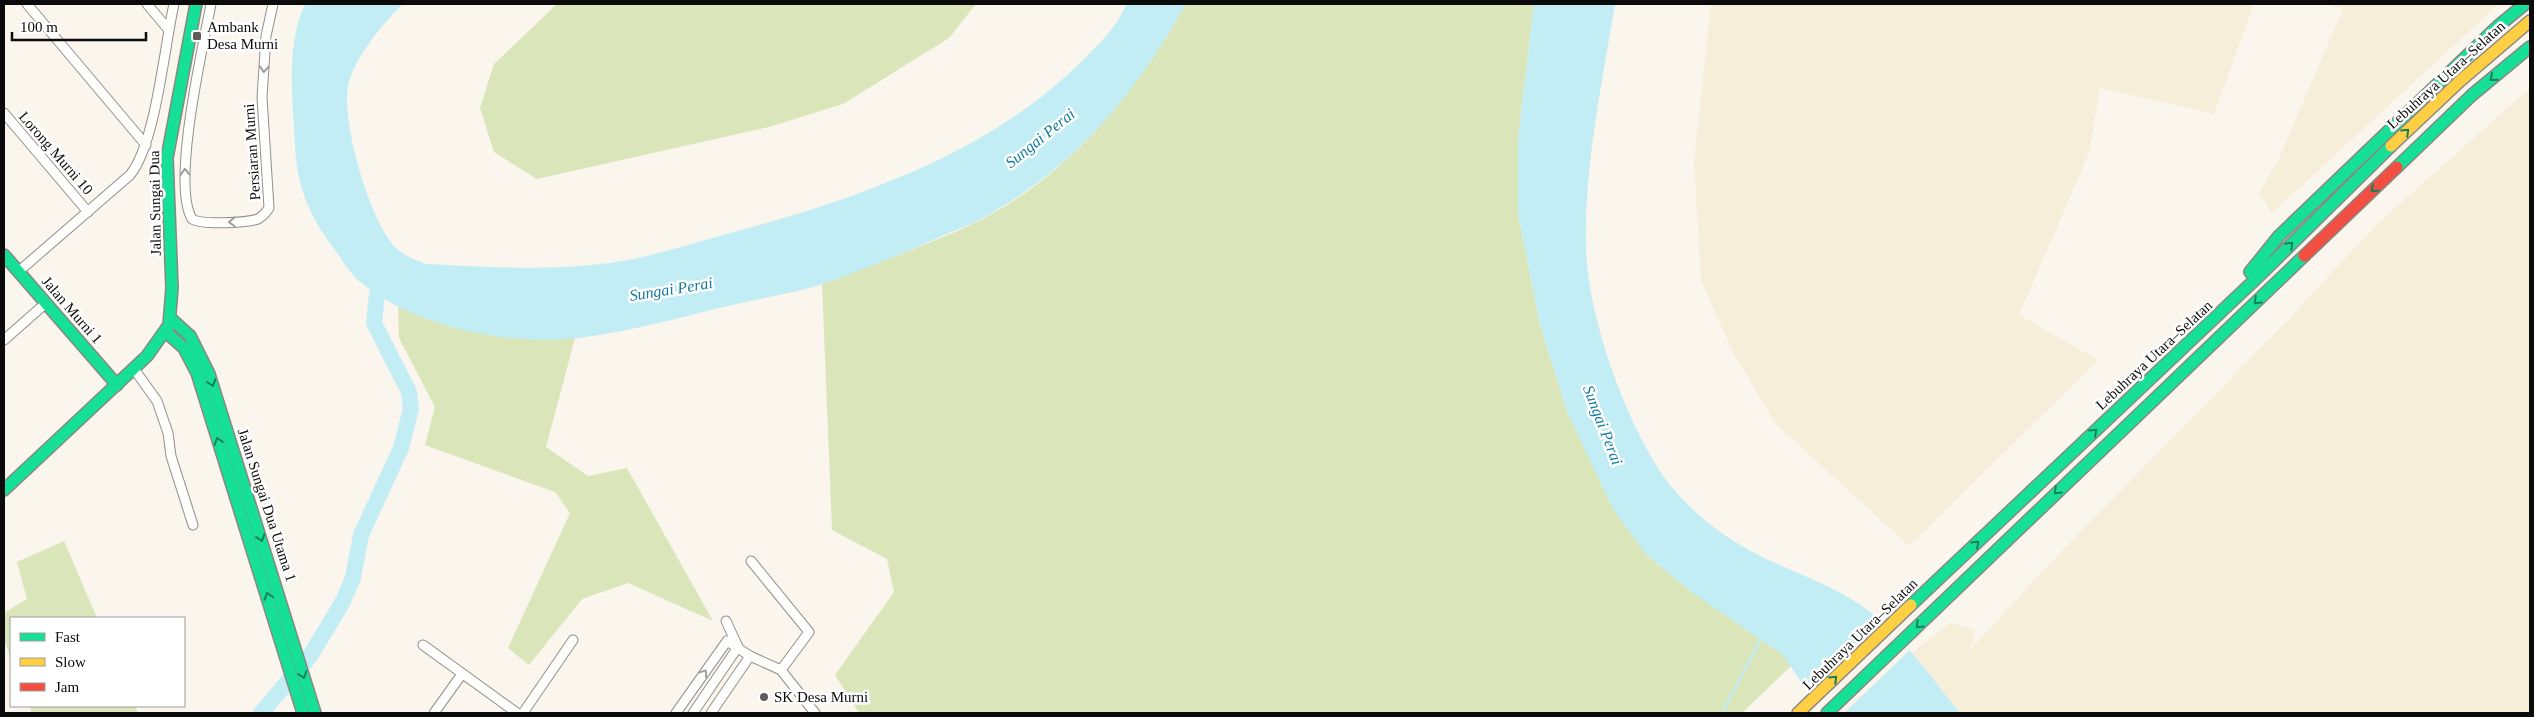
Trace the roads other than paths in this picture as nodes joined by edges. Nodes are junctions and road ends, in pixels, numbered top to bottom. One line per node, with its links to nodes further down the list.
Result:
1 (27, 4): 12 (street)
2 (147, 4): 9 (street)
3 (174, 4): 9 (street)
4 (196, 4): 16 (main road, Jalan Sungai Dua)
5 (211, 4): 6 (street, Persiaran Murni, one-way to 5)
6 (274, 4)
7 (2525, 4): 19 (main road)
8 (2530, 20): 19 (main road, Lebuhraya Utara–Selatan, one-way to 8)
9 (168, 29): 12 (street)
10 (2530, 47): 47 (main road, Lebuhraya Utara–Selatan, one-way to 47)
11 (4, 113): 13 (street, Lorong Murni 10)
12 (146, 145): 13 (street)
13 (88, 212): 15 (street)
14 (4, 255): 15 (main road, Jalan Murni 1)
15 (18, 272): 17 (main road, Jalan Murni 1)
16 (172, 299): 18 (main road, Jalan Sungai Dua); 21 (main road)
17 (46, 303): 22 (street); 26 (main road, Jalan Murni 1)
18 (170, 318): 20 (main road, Jalan Sungai Dua); 21 (main road, Jalan Sungai Dua Utama 1)
19 (2205, 328): 46 (main road, Lebuhraya Utara–Selatan, one-way to 19)
20 (166, 332): 23 (main road, Jalan Sungai Dua); 24 (main road, Jalan Sungai Dua Utama 1)
21 (193, 338): 31 (main road, Jalan Sungai Dua Utama 1, one-way to 31)
22 (4, 340)
23 (158, 344): 24 (main road); 25 (main road, Jalan Sungai Dua)
24 (184, 348): 31 (main road, Jalan Sungai Dua Utama 1, one-way to 24)
25 (134, 369): 26 (main road, Jalan Sungai Dua); 28 (street)
26 (117, 385): 27 (main road, Jalan Sungai Dua)
27 (4, 490)
28 (193, 525)
29 (751, 561): 36 (street)
30 (726, 621): 34 (street)
31 (287, 640): 38 (main road, Jalan Sungai Dua Utama 1)
32 (573, 640): 41 (street)
33 (423, 645): 37 (street)
34 (738, 647): 35 (street); 42 (street, one-way to 34); 43 (street)
35 (750, 656): 36 (street); 44 (street)
36 (781, 670): 45 (street)
37 (462, 674): 39 (street); 40 (street)
38 (309, 712)
39 (434, 713)
40 (517, 713)
41 (523, 713)
42 (676, 713)
43 (693, 713)
44 (711, 713)
45 (816, 713)
46 (1798, 713)
47 (1827, 713)

